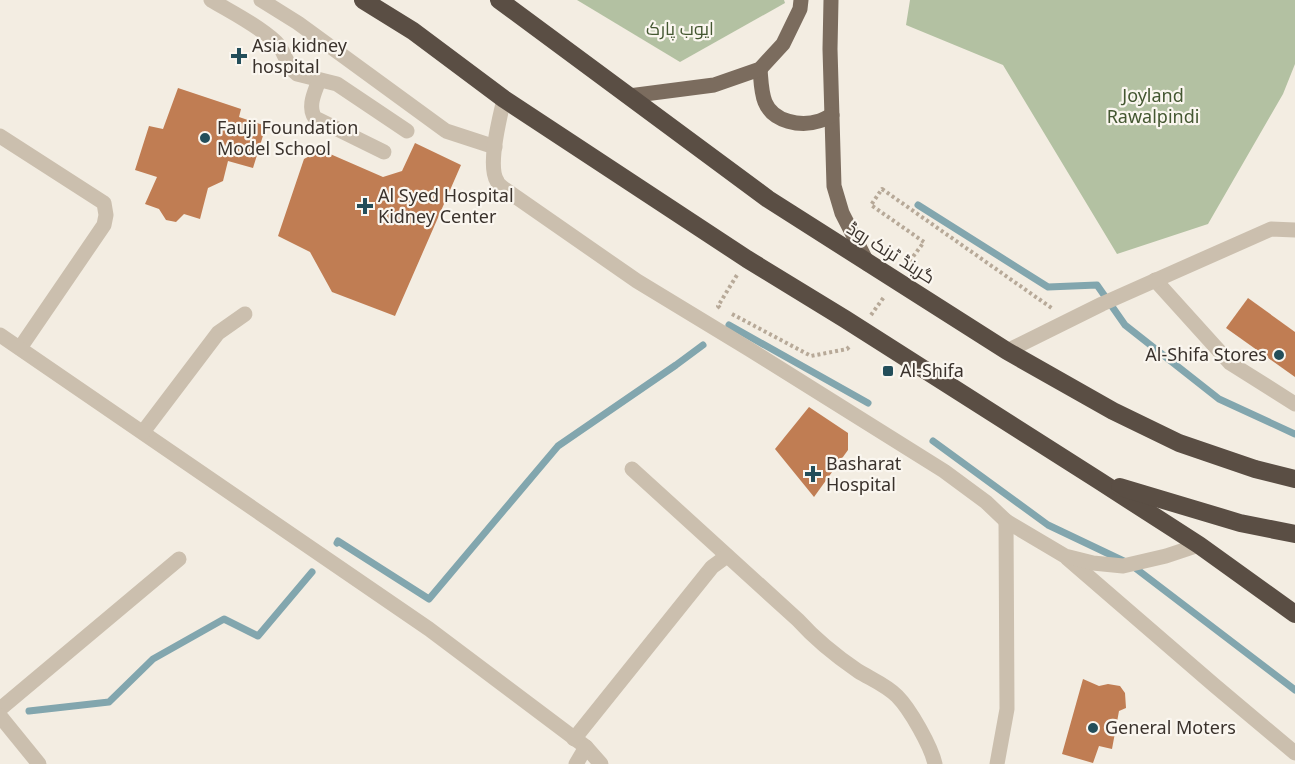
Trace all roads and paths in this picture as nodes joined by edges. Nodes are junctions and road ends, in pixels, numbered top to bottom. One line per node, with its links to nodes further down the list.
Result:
1 (211, 0): 8 (street)
2 (261, 0): 14 (street)
3 (363, 0): 10 (highway)
4 (499, 0): 9 (highway, گرینڈ ٹرنک روڈ)
5 (801, 0): 7 (main road)
6 (831, 0): 11 (main road)
7 (760, 69): 9 (main road); 11 (main road)
8 (319, 80): 12 (street); 15 (street)
9 (629, 96): 18 (highway, گرینڈ ٹرنک روڈ)
10 (504, 99): 14 (street); 17 (highway)
11 (832, 115): 18 (main road)
12 (407, 131)
13 (0, 136): 25 (street)
14 (495, 147): 32 (street)
15 (384, 152)
16 (1295, 230): 19 (street)
17 (747, 259): 21 (path); 31 (highway)
18 (868, 264): 26 (highway, گرینڈ ٹرنک روڈ)
19 (1155, 280): 23 (street); 27 (street)
20 (1017, 284): 23 (path)
21 (718, 306)
22 (245, 314): 28 (street)
23 (1069, 319): 26 (street)
24 (0, 334): 25 (street)
25 (20, 348): 28 (street)
26 (1007, 351): 30 (highway, گرینڈ ٹرنک روڈ)
27 (1295, 404)
28 (143, 432): 41 (street)
29 (633, 470): 35 (street)
30 (1295, 479)
31 (1098, 480): 33 (highway); 34 (highway)
32 (1006, 521): 36 (street); 47 (street)
33 (1295, 534)
34 (1199, 545): 36 (street); 38 (highway)
35 (727, 556): 41 (street); 46 (street)
36 (1065, 556): 42 (street)
37 (179, 559): 39 (street)
38 (1295, 614)
39 (0, 709)
40 (0, 716): 43 (street)
41 (580, 743): 44 (street); 45 (street)
42 (1295, 753)
43 (39, 764)
44 (576, 764)
45 (601, 764)
46 (936, 764)
47 (997, 764)

